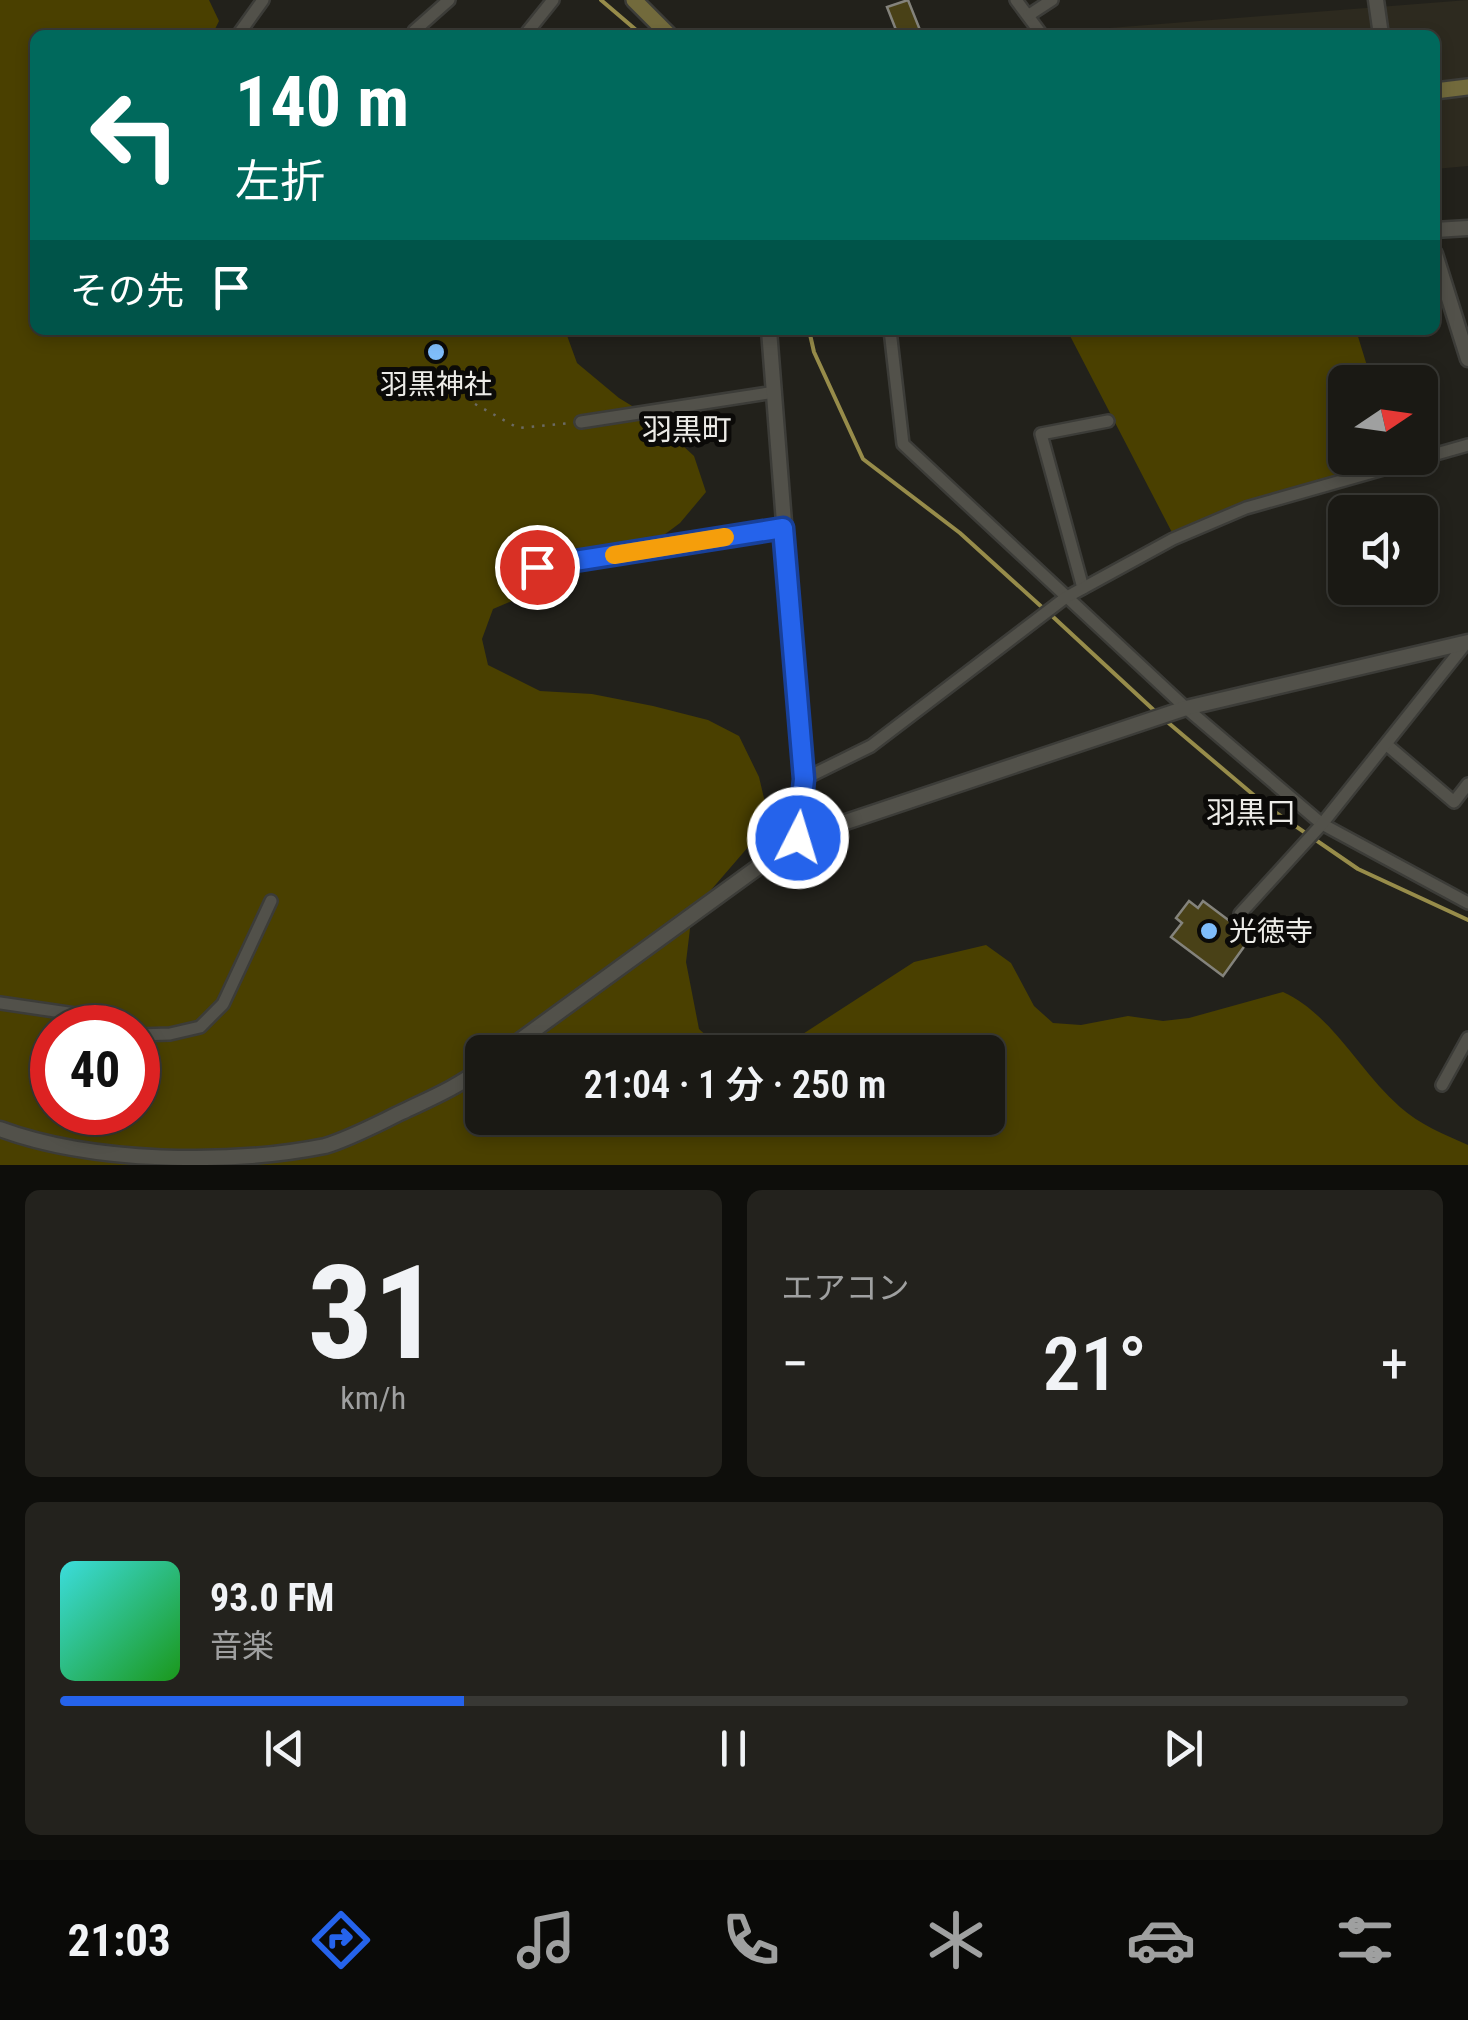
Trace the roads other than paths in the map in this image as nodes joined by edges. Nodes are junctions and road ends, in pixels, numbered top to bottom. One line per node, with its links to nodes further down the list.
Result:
1 (264, 0): 9 (street)
2 (450, 0): 10 (street)
3 (553, 0): 11 (street)
4 (634, 0): 12 (main road)
5 (1016, 0): 8 (street)
6 (1052, 0): 8 (street)
7 (1376, 0): 14 (street)
8 (1029, 14): 13 (street)
9 (242, 30)
10 (415, 30)
11 (529, 30)
12 (660, 30)
13 (1039, 30)
14 (1381, 30)
15 (1468, 87): 16 (main road)
16 (1440, 90)
17 (1468, 228): 18 (street)
18 (1440, 230)
19 (1440, 270): 22 (street)
20 (769, 335): 23 (street)
21 (891, 335): 30 (street)
22 (1468, 360)
23 (775, 392): 25 (street); 27 (street)
24 (1108, 420): 29 (street)
25 (581, 422)
26 (1468, 445): 29 (street)
27 (783, 528): 28 (street); 34 (street)
28 (537, 567)
29 (1083, 588): 30 (street)
30 (1065, 598): 32 (street); 34 (street)
31 (1468, 642): 32 (street); 33 (street)
32 (1186, 708): 36 (street); 37 (street)
33 (1387, 745): 35 (street); 36 (street)
34 (804, 779): 37 (street)
35 (1468, 784)
36 (1322, 824): 39 (street); 40 (street)
37 (798, 838): 44 (street)
38 (270, 901): 43 (street)
39 (1468, 903)
40 (1240, 914)
41 (0, 1003): 42 (street)
42 (30, 1007)
43 (160, 1035)
44 (527, 1035)
45 (1468, 1038): 47 (street)
46 (465, 1078): 49 (street)
47 (1442, 1085)
48 (0, 1129): 49 (street)
49 (268, 1162)

